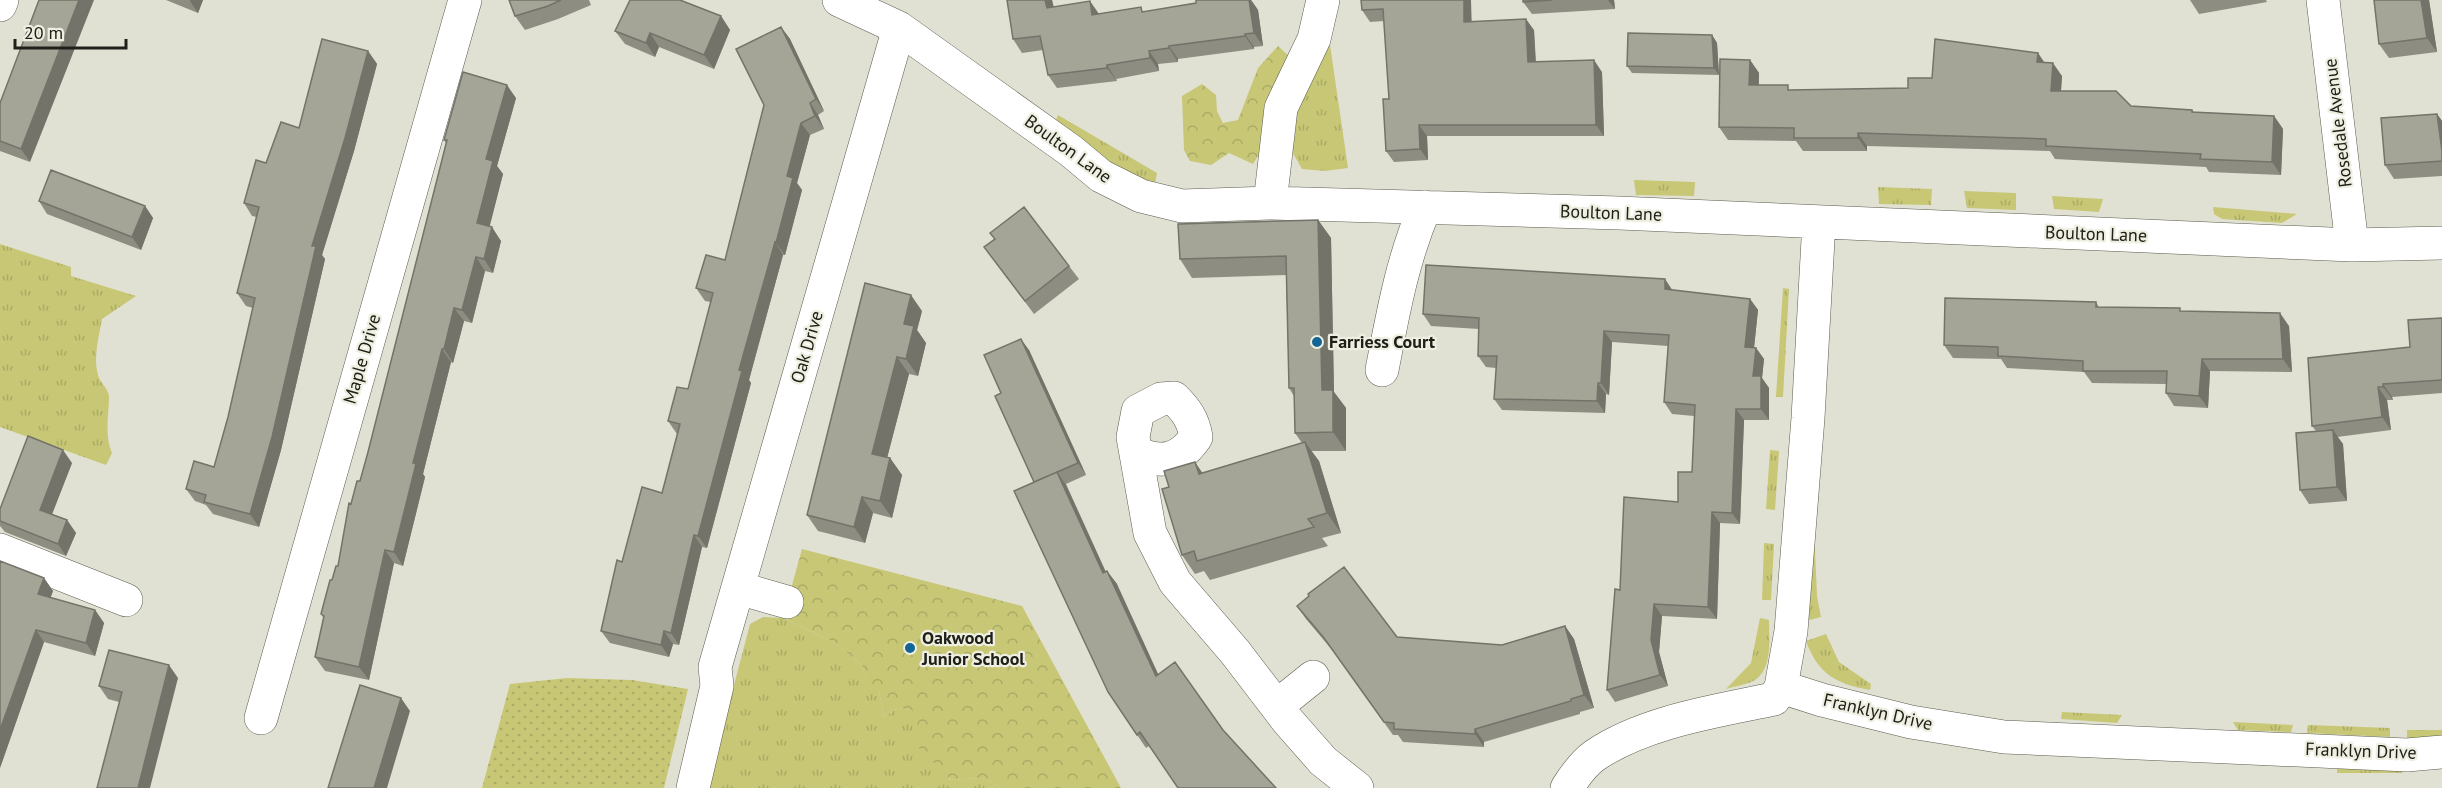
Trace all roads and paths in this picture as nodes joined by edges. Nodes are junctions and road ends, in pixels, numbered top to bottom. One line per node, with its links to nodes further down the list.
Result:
1 (2, 0): 6 (street)
2 (465, 0): 22 (street, Maple Drive)
3 (839, 0): 7 (street, Boulton Lane)
4 (1323, 0): 8 (street)
5 (2323, 0): 12 (street, Rosedale Avenue)
6 (0, 4)
7 (899, 28): 8 (street, Boulton Lane); 16 (street, Oak Drive)
8 (1270, 203): 9 (street, Boulton Lane)
9 (1425, 207): 10 (street, Boulton Lane); 13 (street)
10 (1819, 222): 12 (street, Boulton Lane); 20 (street)
11 (2442, 243): 12 (street, Boulton Lane)
12 (2352, 245)
13 (1382, 370)
14 (1137, 453): 21 (street)
15 (0, 550): 17 (street)
16 (738, 588): 18 (street); 24 (street, Oak Drive)
17 (126, 600)
18 (787, 602)
19 (1313, 677): 21 (street)
20 (1780, 687): 23 (street, Franklyn Drive); 26 (street)
21 (1277, 706): 25 (street)
22 (261, 718)
23 (2442, 752)
24 (693, 788)
25 (1358, 788)
26 (1567, 788)

